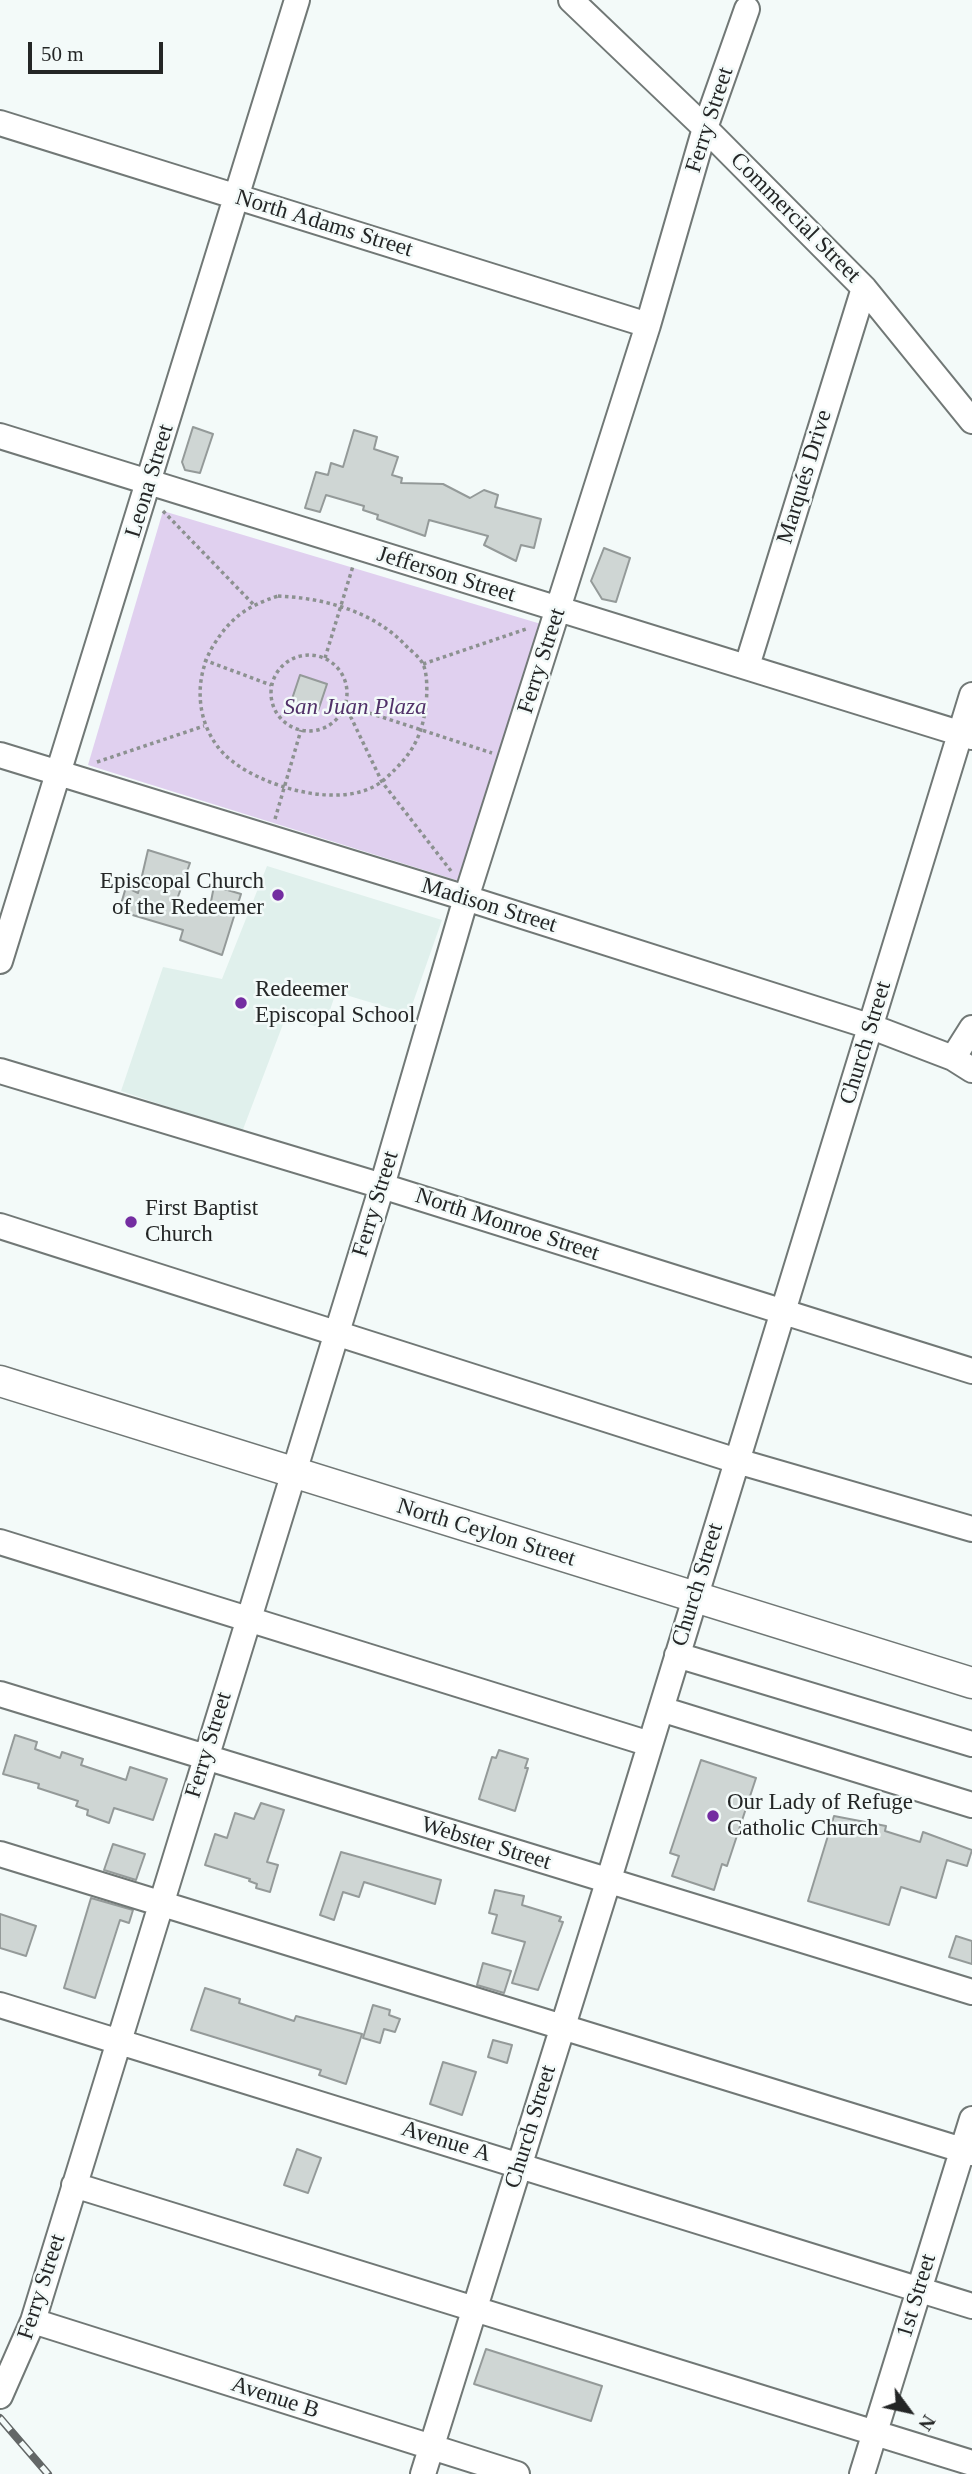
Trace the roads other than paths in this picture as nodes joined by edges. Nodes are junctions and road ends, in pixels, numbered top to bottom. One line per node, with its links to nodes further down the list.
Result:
1 (297, 0): 6 (street, Leona Street)
2 (571, 0): 5 (street, Commercial Street)
3 (747, 9): 5 (street, Ferry Street)
4 (0, 123): 6 (street, North Adams Street)
5 (705, 128): 7 (street, Commercial Street); 8 (street, Ferry Street)
6 (235, 196): 8 (street, North Adams Street); 11 (street, Leona Street)
7 (864, 288): 9 (street, Commercial Street); 13 (street, Marqués Drive)
8 (649, 325): 12 (street, Ferry Street)
9 (972, 421)
10 (0, 436): 11 (street, Jefferson Street)
11 (150, 482): 12 (street, Jefferson Street); 17 (street, Leona Street)
12 (559, 610): 13 (street, Jefferson Street); 18 (street, Ferry Street)
13 (747, 666): 15 (street, Jefferson Street)
14 (972, 695): 15 (street, Church Street)
15 (966, 734): 20 (street, Church Street)
16 (0, 755): 17 (street, Madison Street)
17 (58, 773): 18 (street, Madison Street); 19 (street, Leona Street)
18 (463, 889): 20 (street, Madison Street); 24 (street, Ferry Street)
19 (0, 961)
20 (872, 1027): 22 (street, Madison Street); 26 (street, Church Street)
21 (972, 1028): 22 (street)
22 (963, 1064)
23 (0, 1071): 24 (street, North Monroe Street)
24 (383, 1186): 26 (street, North Monroe Street); 27 (street, Ferry Street)
25 (0, 1226): 27 (street)
26 (783, 1314): 28 (street, North Monroe Street); 30 (street, Church Street)
27 (336, 1331): 30 (street); 31 (street, Ferry Street)
28 (972, 1371)
29 (0, 1381): 31 (main road, North Ceylon Street)
30 (737, 1461): 32 (street); 34 (street, Church Street)
31 (291, 1474): 34 (main road, North Ceylon Street); 35 (street, Ferry Street)
32 (972, 1529)
33 (0, 1542): 35 (street)
34 (695, 1596): 36 (street, Church Street); 37 (main road, North Ceylon Street)
35 (248, 1619): 40 (street); 42 (street, Ferry Street)
36 (677, 1655): 39 (street, Church Street); 41 (street)
37 (972, 1683)
38 (0, 1694): 42 (street, Webster Street)
39 (660, 1709): 40 (street, Church Street); 43 (street)
40 (650, 1744): 45 (street, Church Street)
41 (972, 1744)
42 (206, 1758): 45 (street, Webster Street); 46 (street, Ferry Street)
43 (972, 1805)
44 (0, 1854): 46 (street)
45 (608, 1882): 47 (street, Webster Street); 49 (street, Church Street)
46 (160, 1905): 49 (street); 50 (street, Ferry Street)
47 (972, 1992)
48 (0, 2005): 50 (street, Avenue A)
49 (562, 2028): 52 (street); 53 (street, Church Street)
50 (117, 2040): 53 (street, Avenue A); 54 (street, Ferry Street)
51 (972, 2119): 52 (street, 1st Street)
52 (967, 2152): 55 (street, 1st Street)
53 (520, 2164): 55 (street, Avenue A); 57 (street, Church Street)
54 (74, 2185): 57 (street); 58 (street, Ferry Street)
55 (919, 2290): 56 (street, Avenue A); 60 (street, 1st Street)
56 (972, 2306)
57 (474, 2309): 60 (street); 61 (street, Church Street)
58 (33, 2321): 59 (street, Ferry Street); 61 (street, Avenue B)
59 (0, 2396)
60 (875, 2433): 62 (street); 65 (street, 1st Street)
61 (431, 2447): 63 (street, Church Street); 64 (street, Avenue B)
62 (972, 2463)
63 (423, 2474)
64 (517, 2474)
65 (862, 2474)

